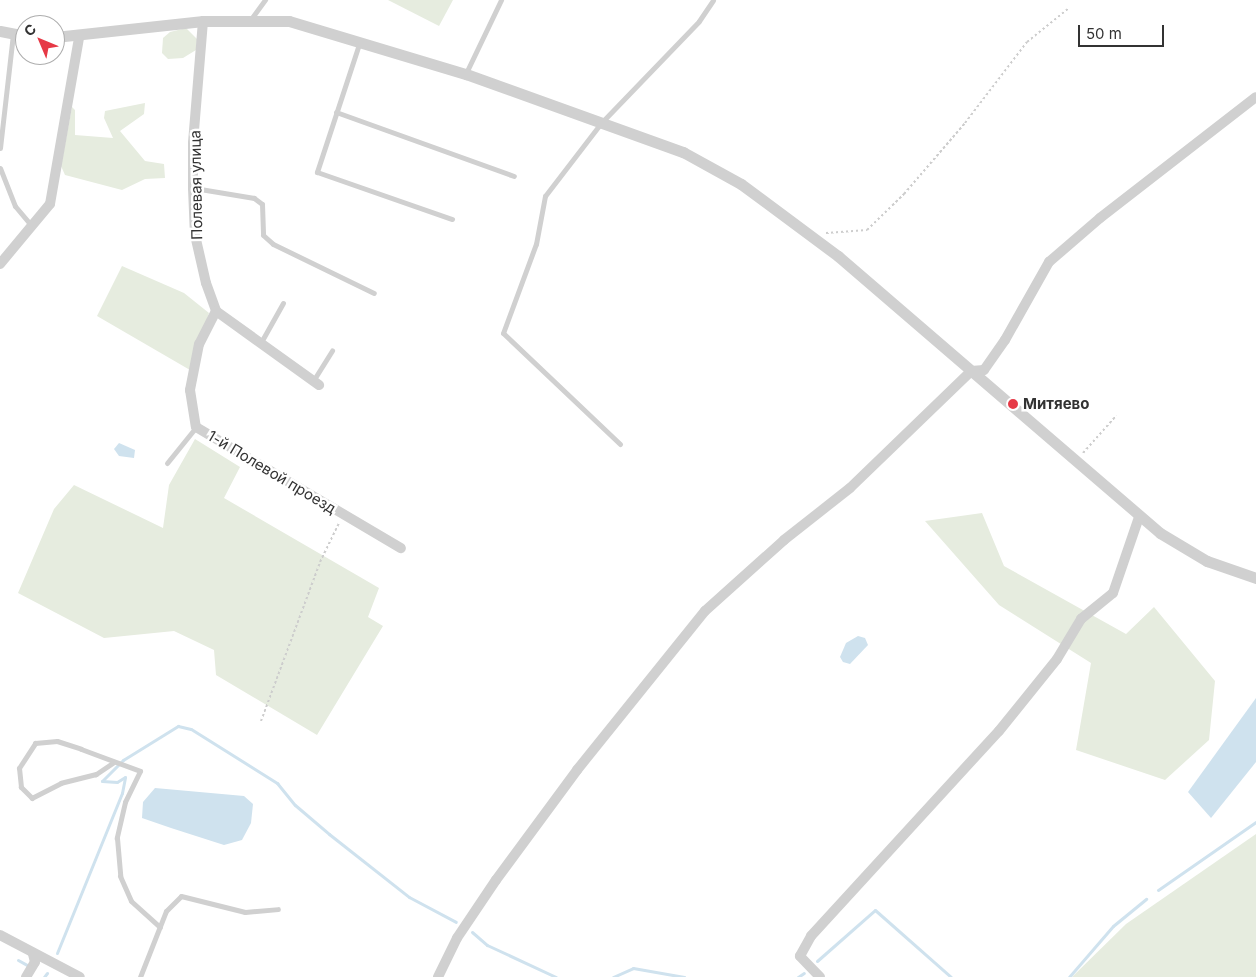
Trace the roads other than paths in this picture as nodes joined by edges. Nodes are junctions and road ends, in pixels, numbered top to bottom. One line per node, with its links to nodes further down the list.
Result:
1 (265, 0): 4 (lane)
2 (501, 0): 11 (lane)
3 (713, 0): 15 (lane)
4 (251, 18): 5 (street); 10 (street)
5 (203, 20): 9 (street); 19 (street, Полевая улица)
6 (0, 31): 7 (street)
7 (13, 33): 13 (lane)
8 (65, 37): 9 (street)
9 (79, 37): 21 (street)
10 (360, 40): 11 (street); 14 (lane)
11 (466, 74): 15 (street)
12 (1256, 97): 28 (street)
13 (2, 106): 16 (lane)
14 (336, 112): 18 (lane); 20 (lane)
15 (601, 123): 28 (street); 31 (lane)
16 (0, 148)
17 (0, 168): 21 (lane)
18 (514, 176)
19 (193, 188): 23 (lane); 25 (street, Полевая улица)
20 (452, 219)
21 (33, 227): 22 (street)
22 (0, 264)
23 (374, 293)
24 (283, 303): 26 (lane)
25 (216, 311): 26 (street); 30 (street, 1-й Полевой проезд)
26 (259, 344): 29 (street)
27 (332, 351): 29 (lane)
28 (971, 371): 33 (street); 44 (street)
29 (316, 383)
30 (196, 427): 32 (lane); 34 (street, 1-й Полевой проезд)
31 (620, 444)
32 (167, 463)
33 (1139, 516): 35 (street); 45 (street)
34 (401, 548)
35 (1256, 578)
36 (114, 762): 36 (lane); 38 (lane)
37 (278, 909): 38 (lane)
38 (160, 927): 43 (lane)
39 (0, 935): 40 (street)
40 (33, 954): 41 (street); 42 (street)
41 (26, 977)
42 (80, 977)
43 (140, 977)
44 (438, 977)
45 (820, 977)

